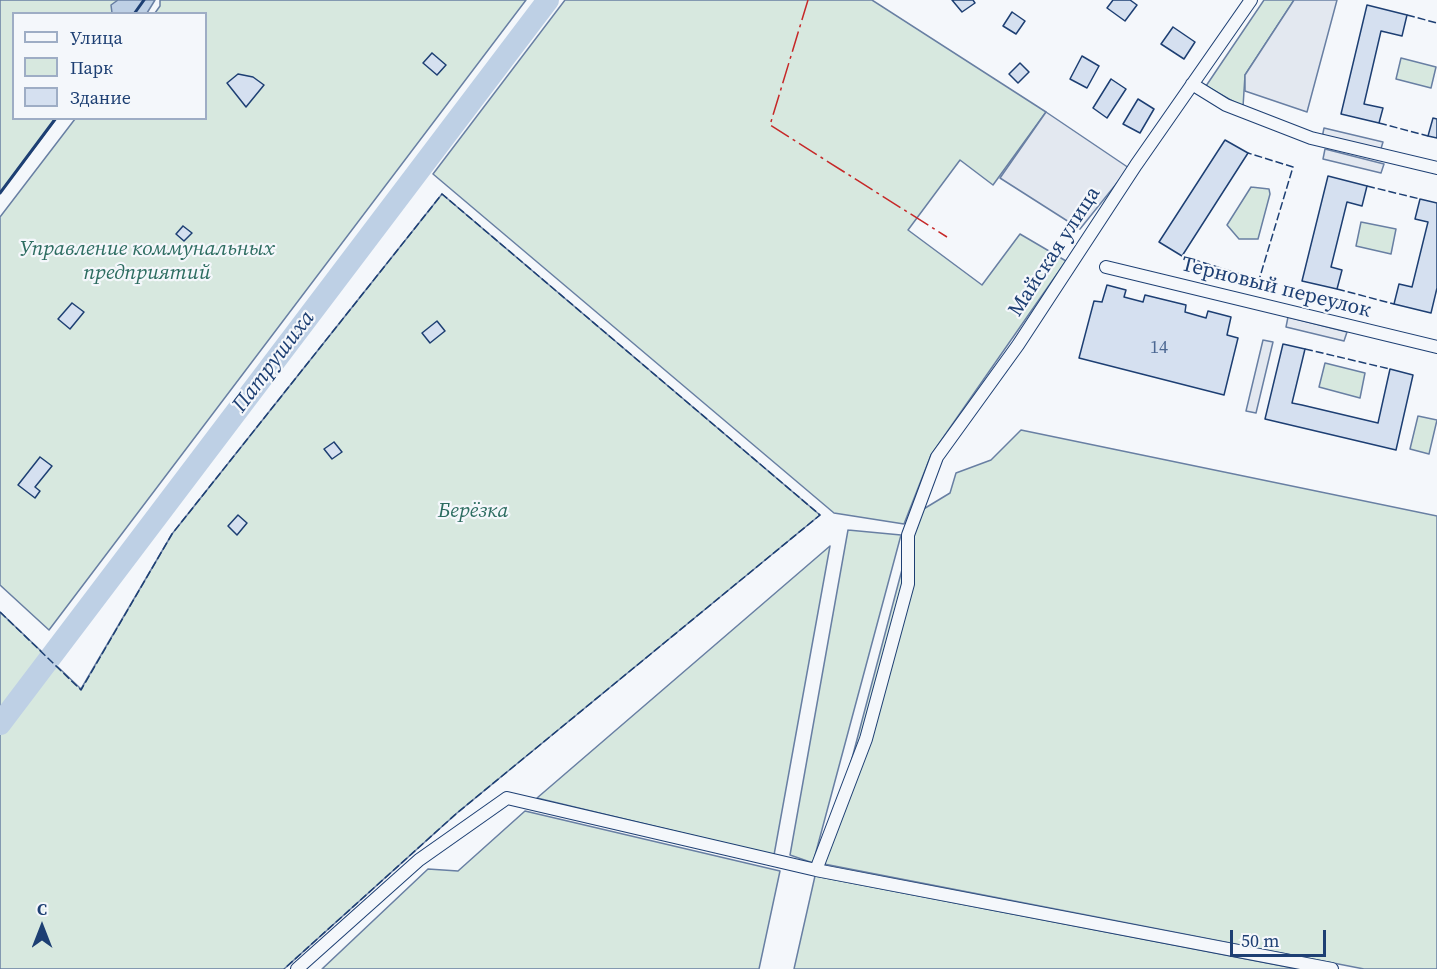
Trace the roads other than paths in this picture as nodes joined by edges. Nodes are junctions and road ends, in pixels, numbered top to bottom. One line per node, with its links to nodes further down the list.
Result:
1 (1251, 0): 2 (street, Майская улица)
2 (1192, 84): 3 (street); 6 (street, Майская улица)
3 (1437, 168)
4 (1106, 267): 5 (street, Терновый переулок)
5 (1437, 347)
6 (816, 870): 7 (street); 8 (street)
7 (297, 969)
8 (1332, 969)

